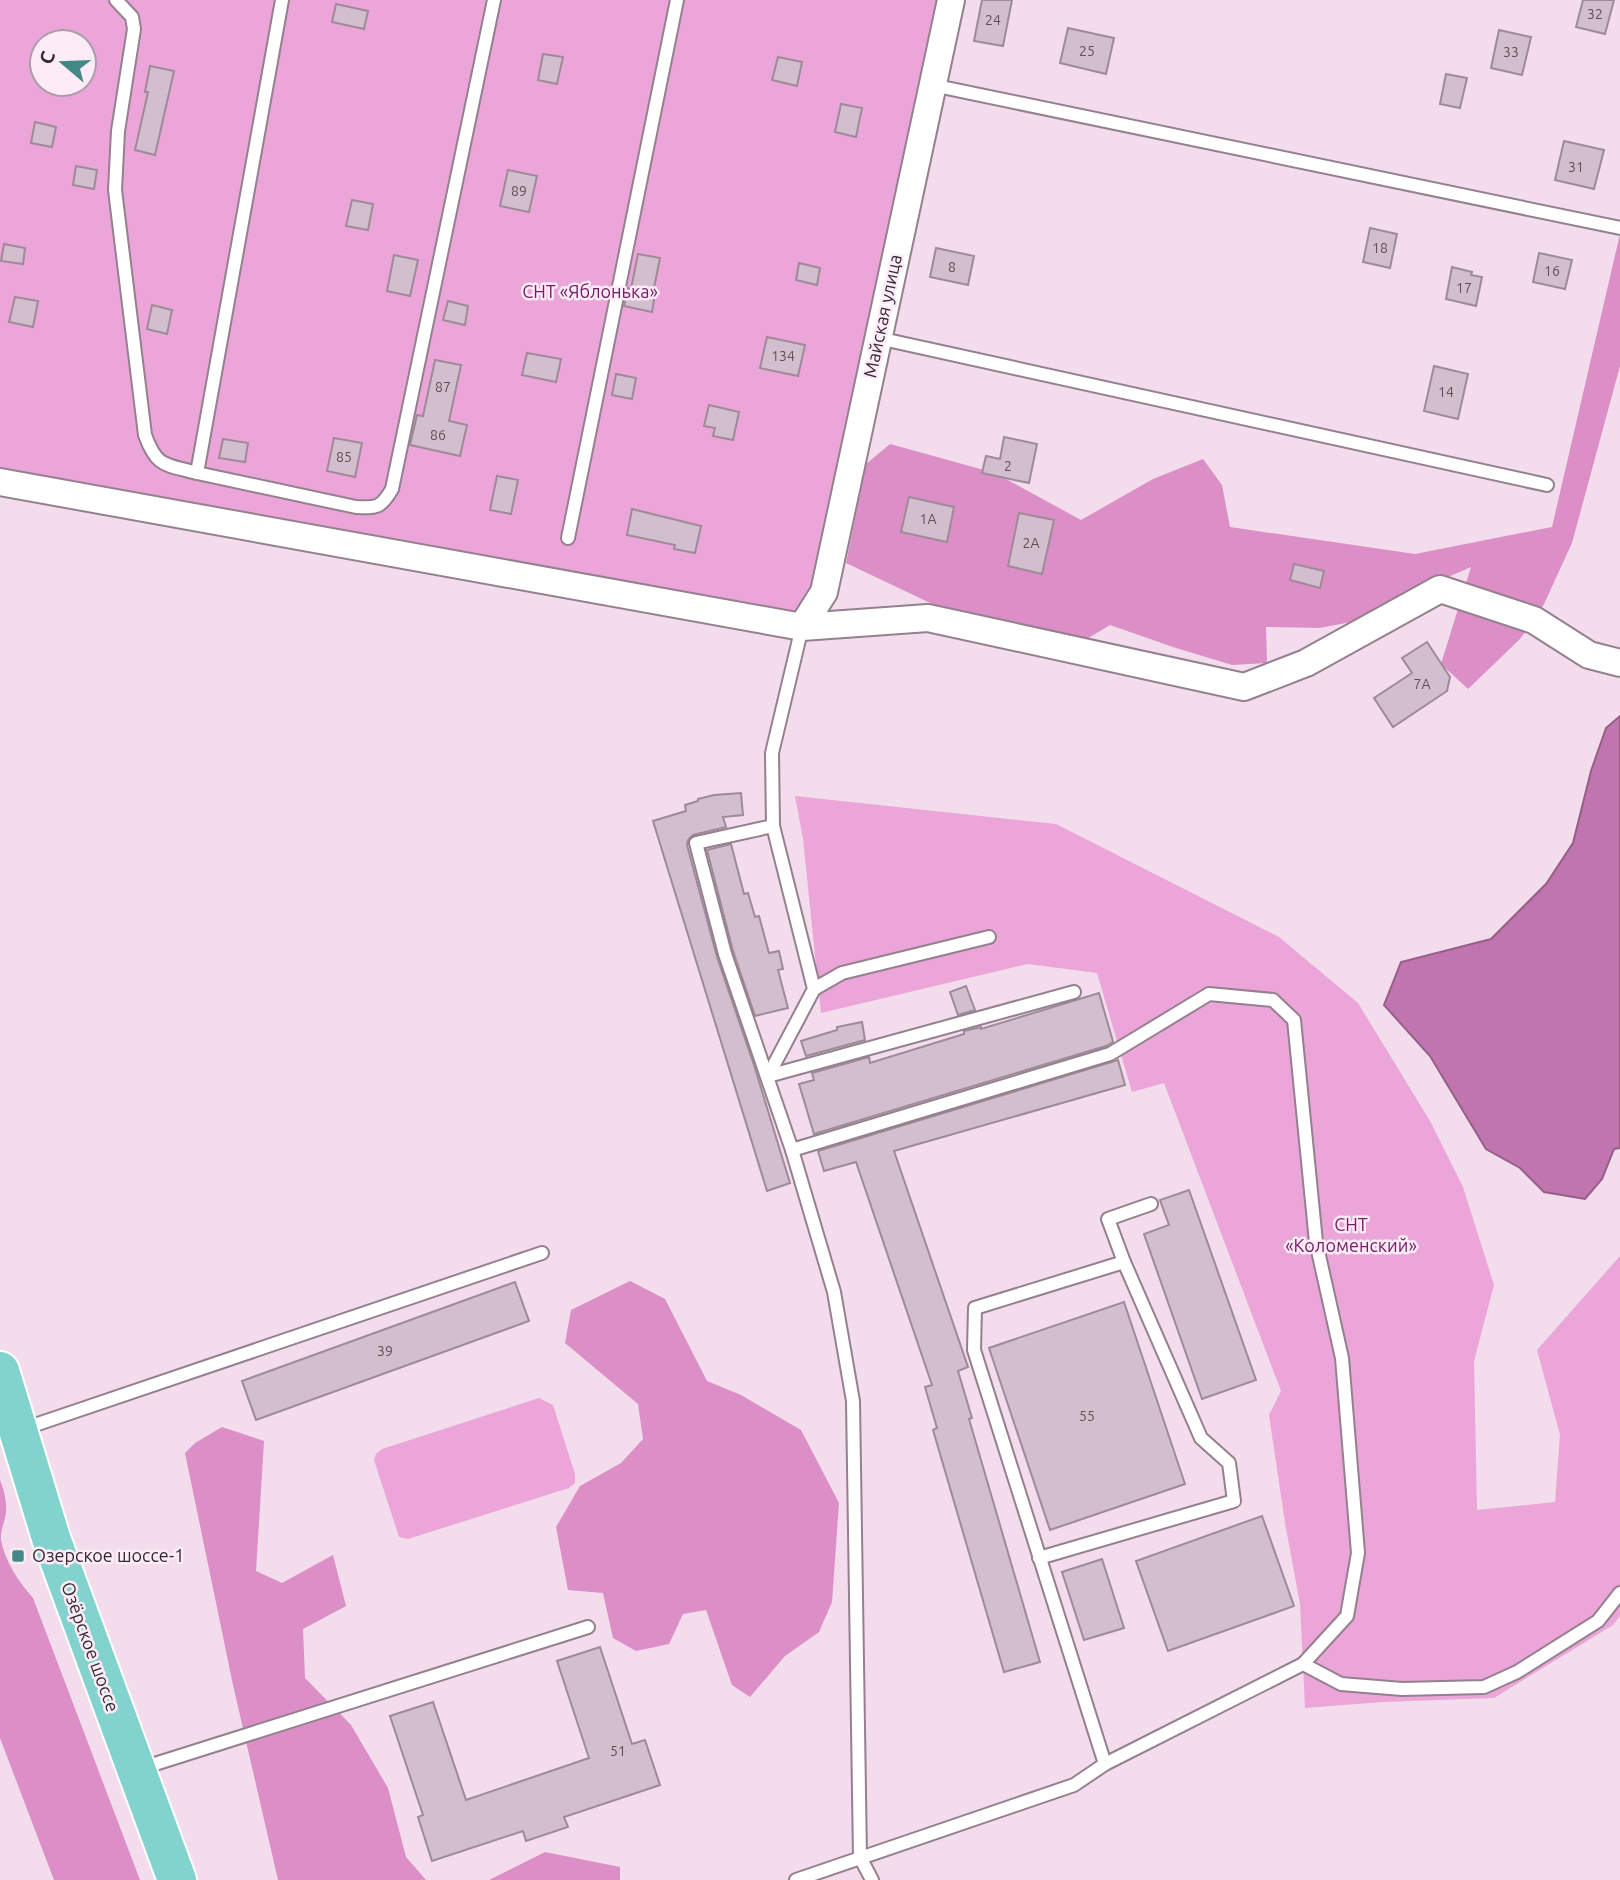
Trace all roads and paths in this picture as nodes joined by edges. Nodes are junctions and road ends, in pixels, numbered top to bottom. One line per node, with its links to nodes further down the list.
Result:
1 (116, 0): 9 (lane)
2 (282, 0): 9 (lane)
3 (494, 0): 9 (lane)
4 (677, 0): 12 (lane)
5 (951, 0): 6 (street, Майская улица)
6 (932, 85): 7 (lane); 8 (street, Майская улица)
7 (1620, 228)
8 (878, 338): 11 (lane); 13 (street, Майская улица)
9 (197, 473)
10 (0, 482): 13 (street)
11 (1547, 485)
12 (568, 538)
13 (802, 627): 14 (street); 15 (lane)
14 (1620, 663)
15 (773, 826): 17 (lane); 19 (lane)
16 (989, 937): 17 (lane)
17 (814, 989): 19 (lane)
18 (1074, 992): 19 (lane)
19 (768, 1076): 20 (lane)
20 (792, 1150): 29 (lane); 32 (lane)
21 (1151, 1204): 23 (lane)
22 (542, 1253): 25 (lane)
23 (1124, 1262): 26 (lane); 26 (lane)
24 (0, 1371): 25 (main road, Озёрское шоссе)
25 (17, 1431): 31 (main road, Озёрское шоссе)
26 (1039, 1558): 30 (lane)
27 (1620, 1592): 29 (lane)
28 (588, 1627): 31 (lane)
29 (1303, 1664): 30 (lane)
30 (1105, 1764): 32 (lane)
31 (135, 1770): 33 (main road, Озёрское шоссе)
32 (860, 1857): 34 (lane); 35 (lane)
33 (177, 1880)
34 (796, 1880)
35 (872, 1880)

